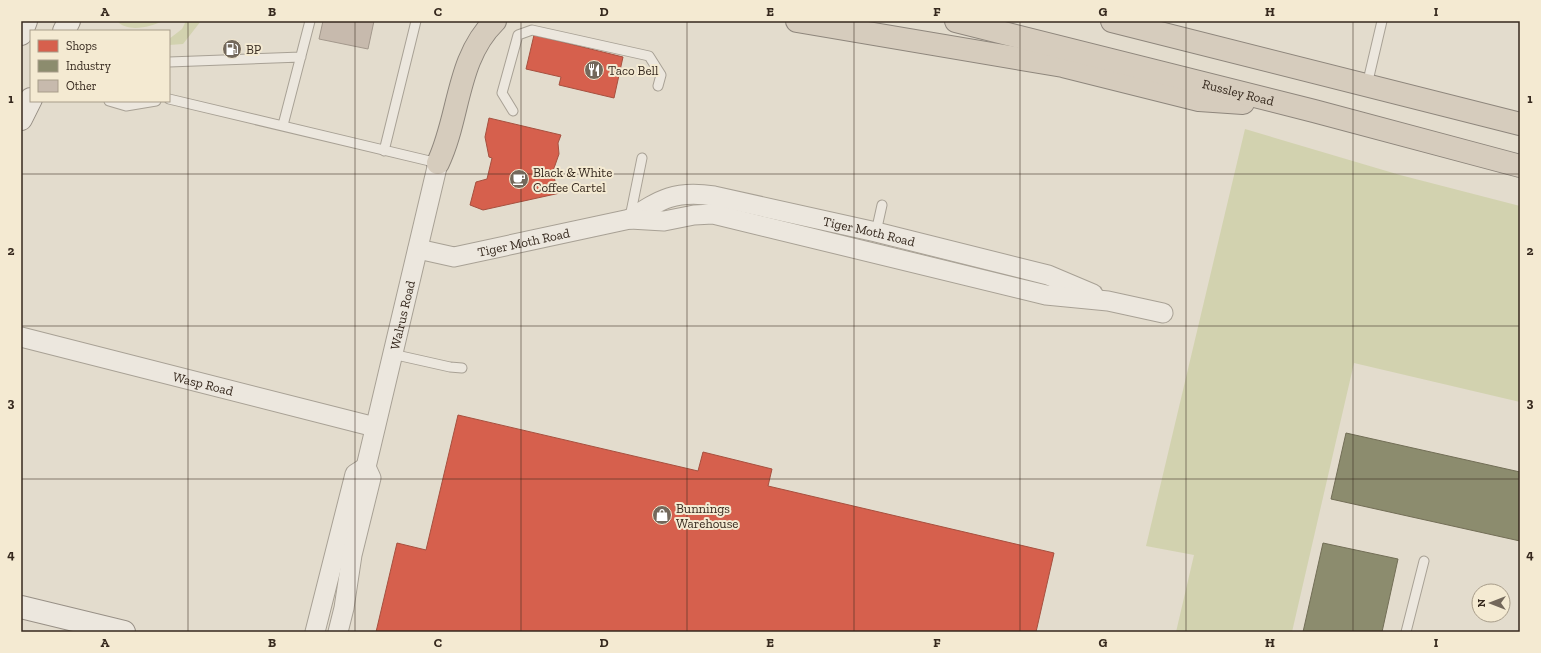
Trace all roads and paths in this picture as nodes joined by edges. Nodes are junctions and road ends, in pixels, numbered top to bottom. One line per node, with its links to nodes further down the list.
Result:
1 (26, 21): 11 (street)
2 (69, 21): 10 (street)
3 (310, 21): 12 (lane)
4 (416, 21): 25 (lane)
5 (494, 21): 27 (highway)
6 (797, 21): 20 (highway)
7 (956, 21): 20 (highway, Russley Road)
8 (1112, 21): 14 (highway)
9 (1382, 21): 14 (lane)
10 (64, 30)
11 (21, 34)
12 (301, 57): 13 (lane); 24 (lane)
13 (170, 62)
14 (1367, 85): 23 (highway)
15 (658, 86): 21 (lane)
16 (170, 99): 24 (lane)
17 (30, 101): 22 (street)
18 (120, 102): 19 (lane)
19 (150, 102)
20 (1296, 107): 28 (highway, Russley Road)
21 (513, 111)
22 (21, 119)
23 (1520, 124)
24 (283, 125): 25 (lane)
25 (384, 151): 27 (lane)
26 (642, 158): 30 (lane)
27 (438, 163): 32 (street, Walrus Road)
28 (1520, 166)
29 (882, 205): 31 (lane)
30 (630, 219): 31 (street, Tiger Moth Road); 32 (street, Tiger Moth Road); 33 (street, Tiger Moth Road)
31 (876, 232): 33 (street, Tiger Moth Road)
32 (418, 249): 36 (street, Walrus Road)
33 (1108, 301): 34 (street, Tiger Moth Road)
34 (1163, 313)
35 (24, 340): 38 (street, Wasp Road)
36 (392, 354): 37 (lane); 38 (street, Walrus Road)
37 (462, 368)
38 (375, 427): 39 (street, Walrus Road)
39 (366, 467): 44 (street); 45 (street, Walrus Road)
40 (1424, 561): 42 (lane)
41 (21, 609): 43 (street)
42 (1407, 628)
43 (124, 632)
44 (315, 632)
45 (338, 632)

